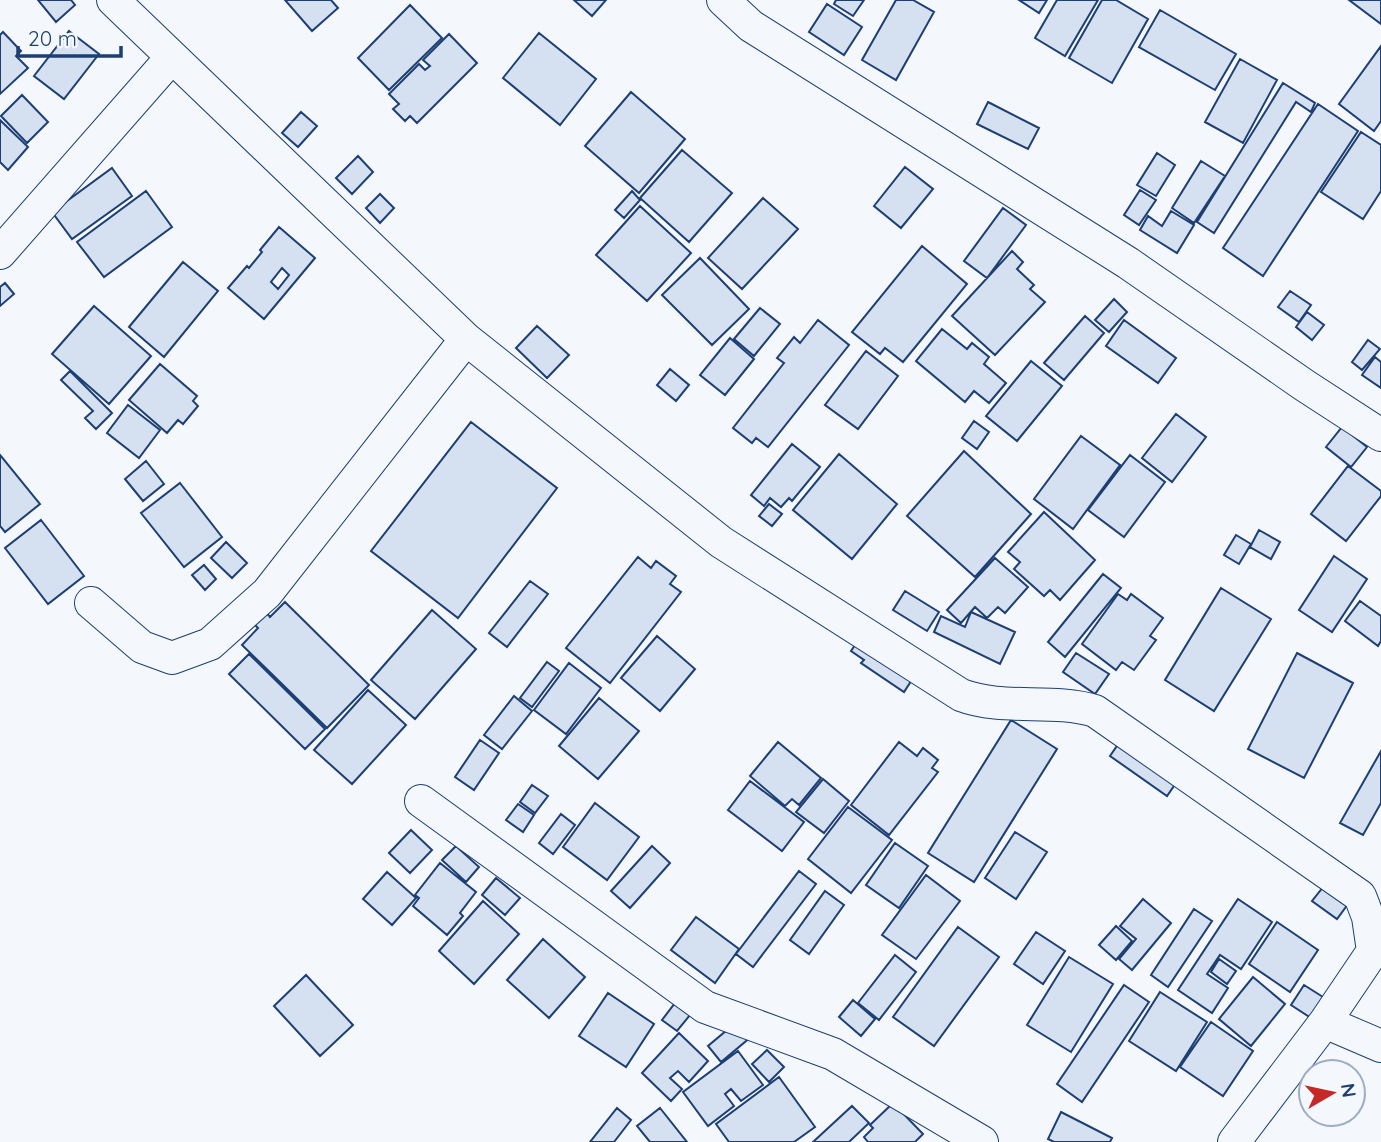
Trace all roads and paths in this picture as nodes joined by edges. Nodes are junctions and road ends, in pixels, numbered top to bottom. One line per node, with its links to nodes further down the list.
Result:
1 (113, 0): 3 (street)
2 (723, 0): 6 (street)
3 (172, 57): 4 (street); 5 (street)
4 (0, 253)
5 (467, 339): 7 (street); 9 (street)
6 (1381, 435)
7 (92, 603)
8 (421, 800): 11 (street)
9 (1325, 1022): 10 (street); 12 (street)
10 (1381, 1046)
11 (982, 1142)
12 (1234, 1142)

